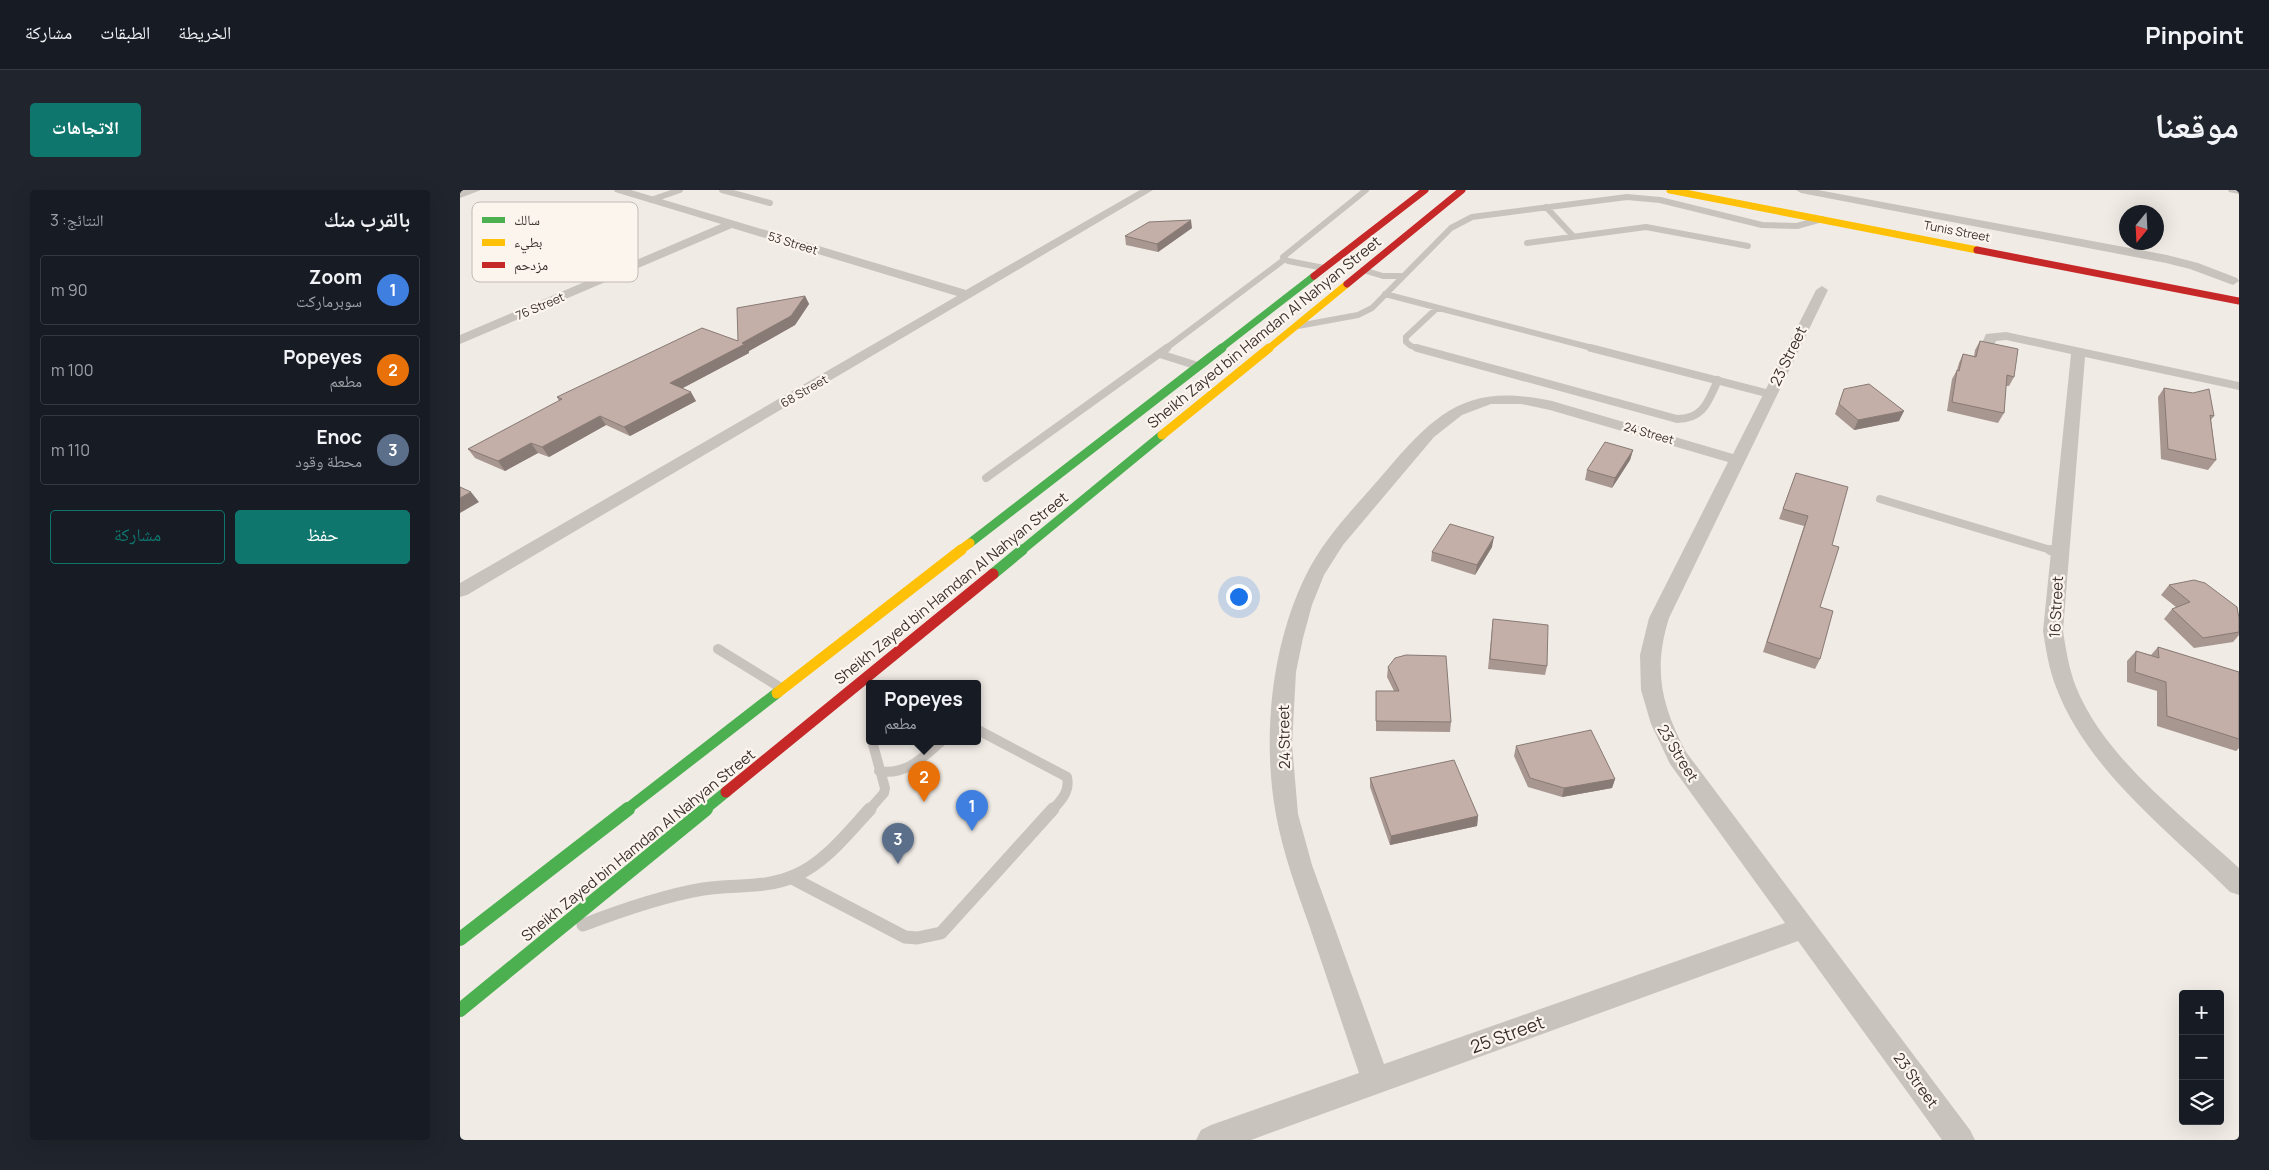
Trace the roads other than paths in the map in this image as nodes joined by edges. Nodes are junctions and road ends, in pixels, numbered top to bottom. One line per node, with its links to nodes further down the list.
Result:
1 (476, 190): 13 (street)
2 (619, 190): 14 (street, 53 Street)
3 (680, 190): 14 (lane)
4 (722, 190): 16 (lane)
5 (1148, 190): 34 (street, 68 Street)
6 (1366, 190): 25 (lane)
7 (1425, 190): 27 (main road, Sheikh Zayed bin Hamdan Al Nahyan Street)
8 (1462, 190): 28 (main road, Sheikh Zayed bin Hamdan Al Nahyan Street)
9 (1670, 190): 18 (main road, Tunis Street)
10 (1801, 190): 31 (street)
11 (2233, 190): 12 (street)
12 (2239, 191)
13 (460, 196)
14 (649, 196): 21 (street, 53 Street)
15 (1787, 196): 31 (main road, Tunis Street)
16 (770, 203)
17 (1546, 207): 20 (lane); 22 (lane); 29 (lane)
18 (1775, 210): 19 (main road, Tunis Street); 20 (lane)
19 (1822, 219): 20 (lane); 35 (main road, Tunis Street)
20 (1751, 223)
21 (731, 224): 26 (street, 76 Street); 34 (street, 53 Street)
22 (1573, 236): 23 (lane); 24 (lane)
23 (1527, 243)
24 (1748, 246)
25 (1285, 259): 27 (lane); 41 (lane)
26 (638, 264)
27 (1324, 268): 42 (main road, Sheikh Zayed bin Hamdan Al Nahyan Street)
28 (1363, 270): 29 (lane); 37 (main road, Sheikh Zayed bin Hamdan Al Nahyan Street)
29 (1401, 276): 33 (lane)
30 (596, 282): 38 (street, 76 Street)
31 (2236, 282)
32 (1822, 290): 45 (street, 23 Street)
33 (1385, 294): 36 (lane); 37 (lane)
34 (968, 295): 50 (street, 68 Street)
35 (2239, 300)
36 (1437, 308): 43 (lane); 43 (lane)
37 (1294, 327): 52 (main road, Sheikh Zayed bin Hamdan Al Nahyan Street)
38 (460, 340)
39 (1988, 344): 40 (street)
40 (2078, 351): 44 (street); 49 (street, 16 Street)
41 (1160, 354): 42 (lane); 47 (lane)
42 (1198, 366): 54 (main road, Sheikh Zayed bin Hamdan Al Nahyan Street)
43 (1718, 380): 45 (lane)
44 (2239, 386)
45 (1770, 394): 46 (street, 23 Street)
46 (1737, 460): 61 (street, 23 Street); 65 (street, 24 Street)
47 (986, 478)
48 (1880, 500): 49 (lane)
49 (2060, 553): 60 (street, 16 Street)
50 (460, 590)
51 (718, 649): 54 (lane)
52 (901, 649): 53 (lane); 63 (main road, Sheikh Zayed bin Hamdan Al Nahyan Street)
53 (887, 675)
54 (782, 689): 62 (main road, Sheikh Zayed bin Hamdan Al Nahyan Street)
55 (981, 732): 59 (lane)
56 (873, 745): 58 (lane)
57 (937, 745): 58 (lane)
58 (879, 771): 59 (lane)
59 (792, 878): 63 (lane)
60 (2239, 884)
61 (1803, 928): 65 (street, 25 Street); 67 (street, 23 Street)
62 (460, 939)
63 (537, 947): 64 (main road, Sheikh Zayed bin Hamdan Al Nahyan Street)
64 (460, 1010)
65 (1376, 1081): 66 (street, 25 Street)
66 (1211, 1140)
67 (1960, 1140)

